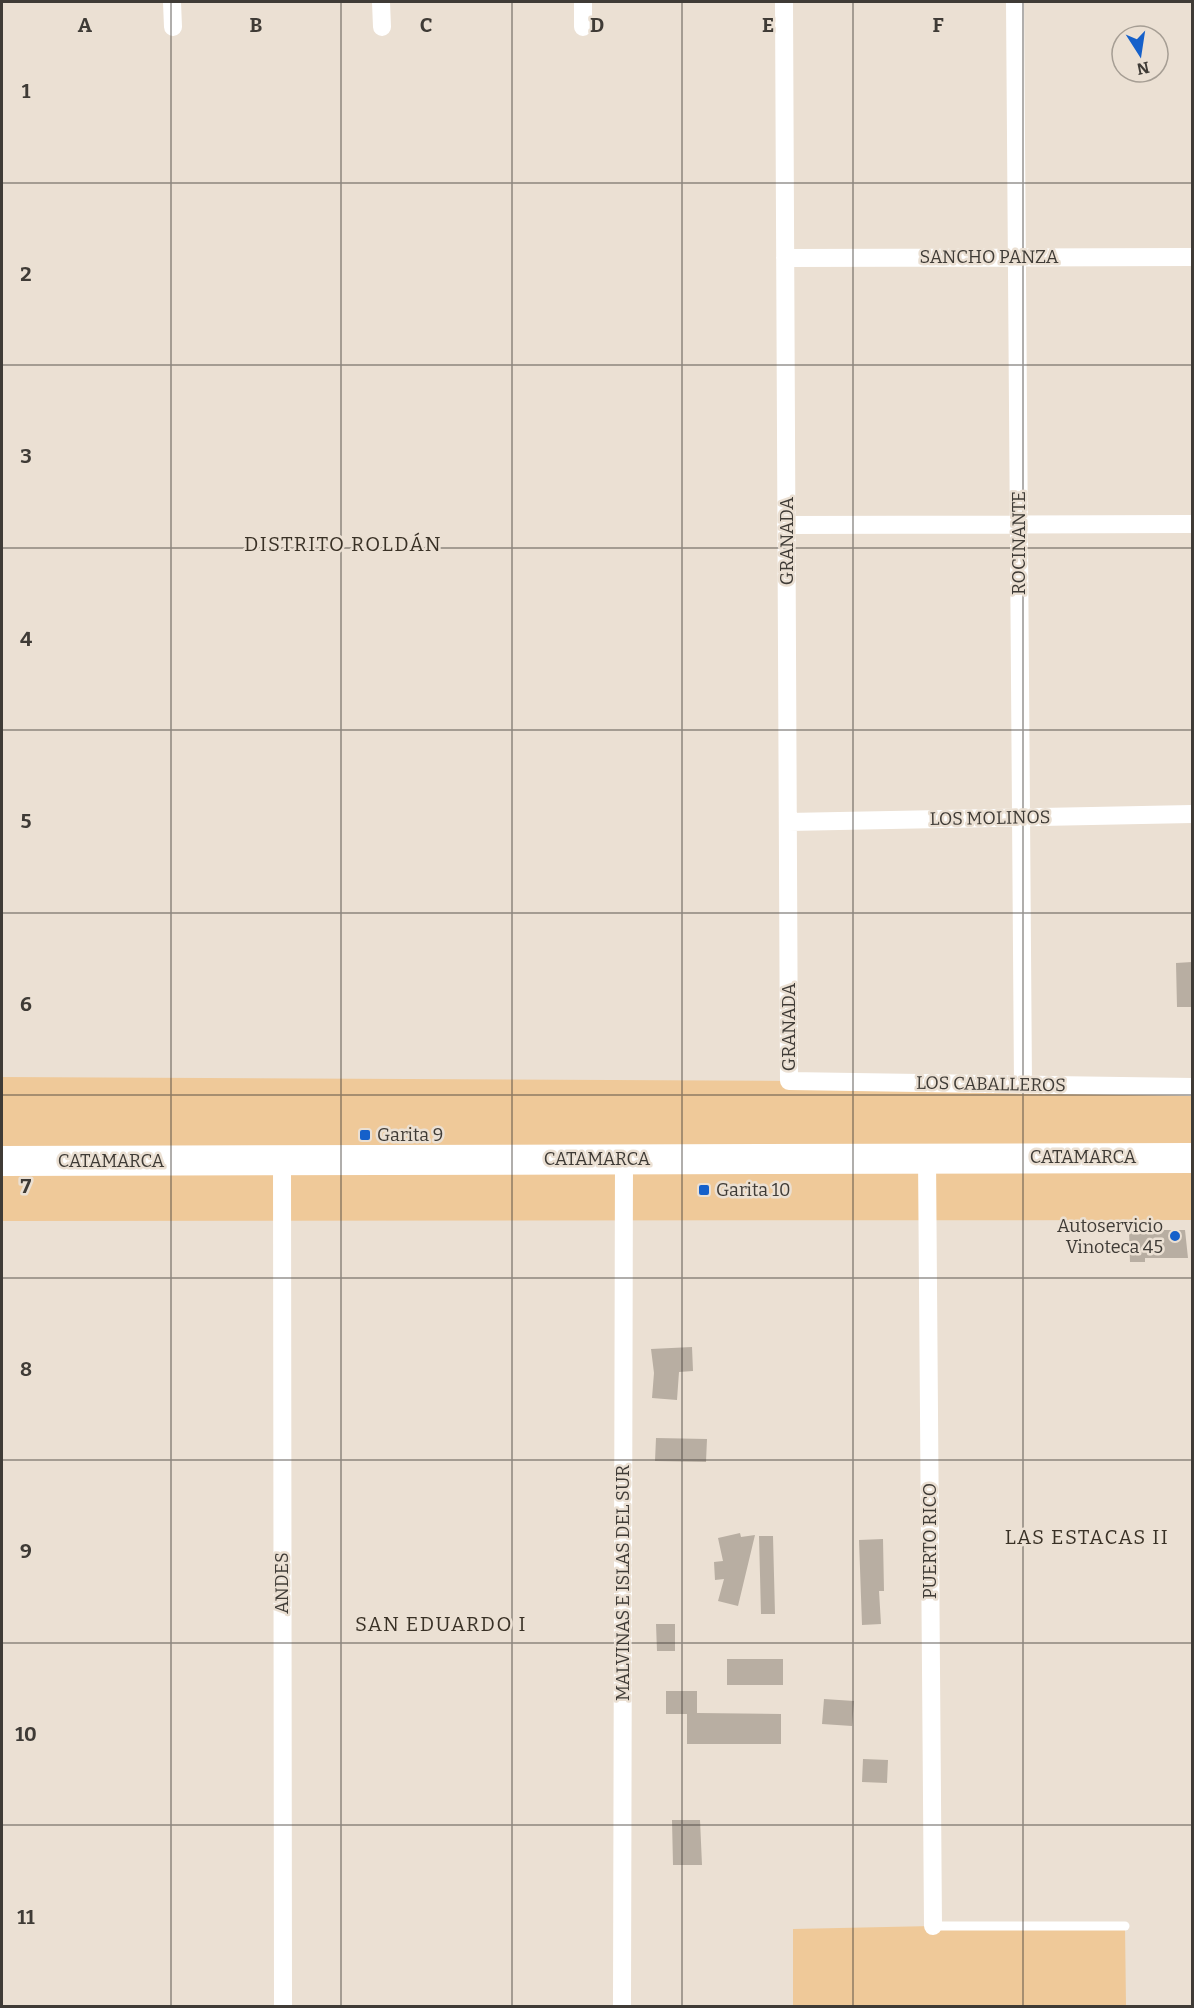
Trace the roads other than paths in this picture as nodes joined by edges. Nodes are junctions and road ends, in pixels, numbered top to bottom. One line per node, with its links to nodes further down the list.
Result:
1 (172, 2): 6 (street)
2 (381, 2): 7 (street)
3 (583, 2): 8 (street)
4 (784, 2): 11 (street, GRANADA)
5 (1015, 2): 9 (street, ROCINANTE)
6 (172, 27)
7 (382, 27)
8 (584, 27)
9 (1017, 257): 10 (street, SANCHO PANZA); 11 (street, SANCHO PANZA); 12 (street, ROCINANTE)
10 (1192, 257)
11 (785, 258): 14 (street, GRANADA)
12 (1019, 524): 13 (street); 14 (street); 16 (street, ROCINANTE)
13 (1192, 524)
14 (786, 525): 17 (street, GRANADA)
15 (1192, 814): 16 (street, LOS MOLINOS)
16 (1021, 818): 17 (street, LOS MOLINOS); 19 (street, ROCINANTE)
17 (788, 822): 18 (street, GRANADA)
18 (789, 1081): 19 (street, LOS CABALLEROS)
19 (1023, 1085): 20 (street, LOS CABALLEROS)
20 (1192, 1086)
21 (927, 1157): 22 (main road, CATAMARCA); 23 (main road, CATAMARCA); 26 (street, PUERTO RICO)
22 (1192, 1158)
23 (624, 1159): 24 (main road, CATAMARCA); 29 (street, MALVINAS E ISLAS DEL SUR)
24 (282, 1160): 25 (main road, CATAMARCA); 28 (street, ANDES)
25 (2, 1161)
26 (933, 1926): 27 (lane)
27 (1125, 1926)
28 (283, 2007)
29 (622, 2007)

